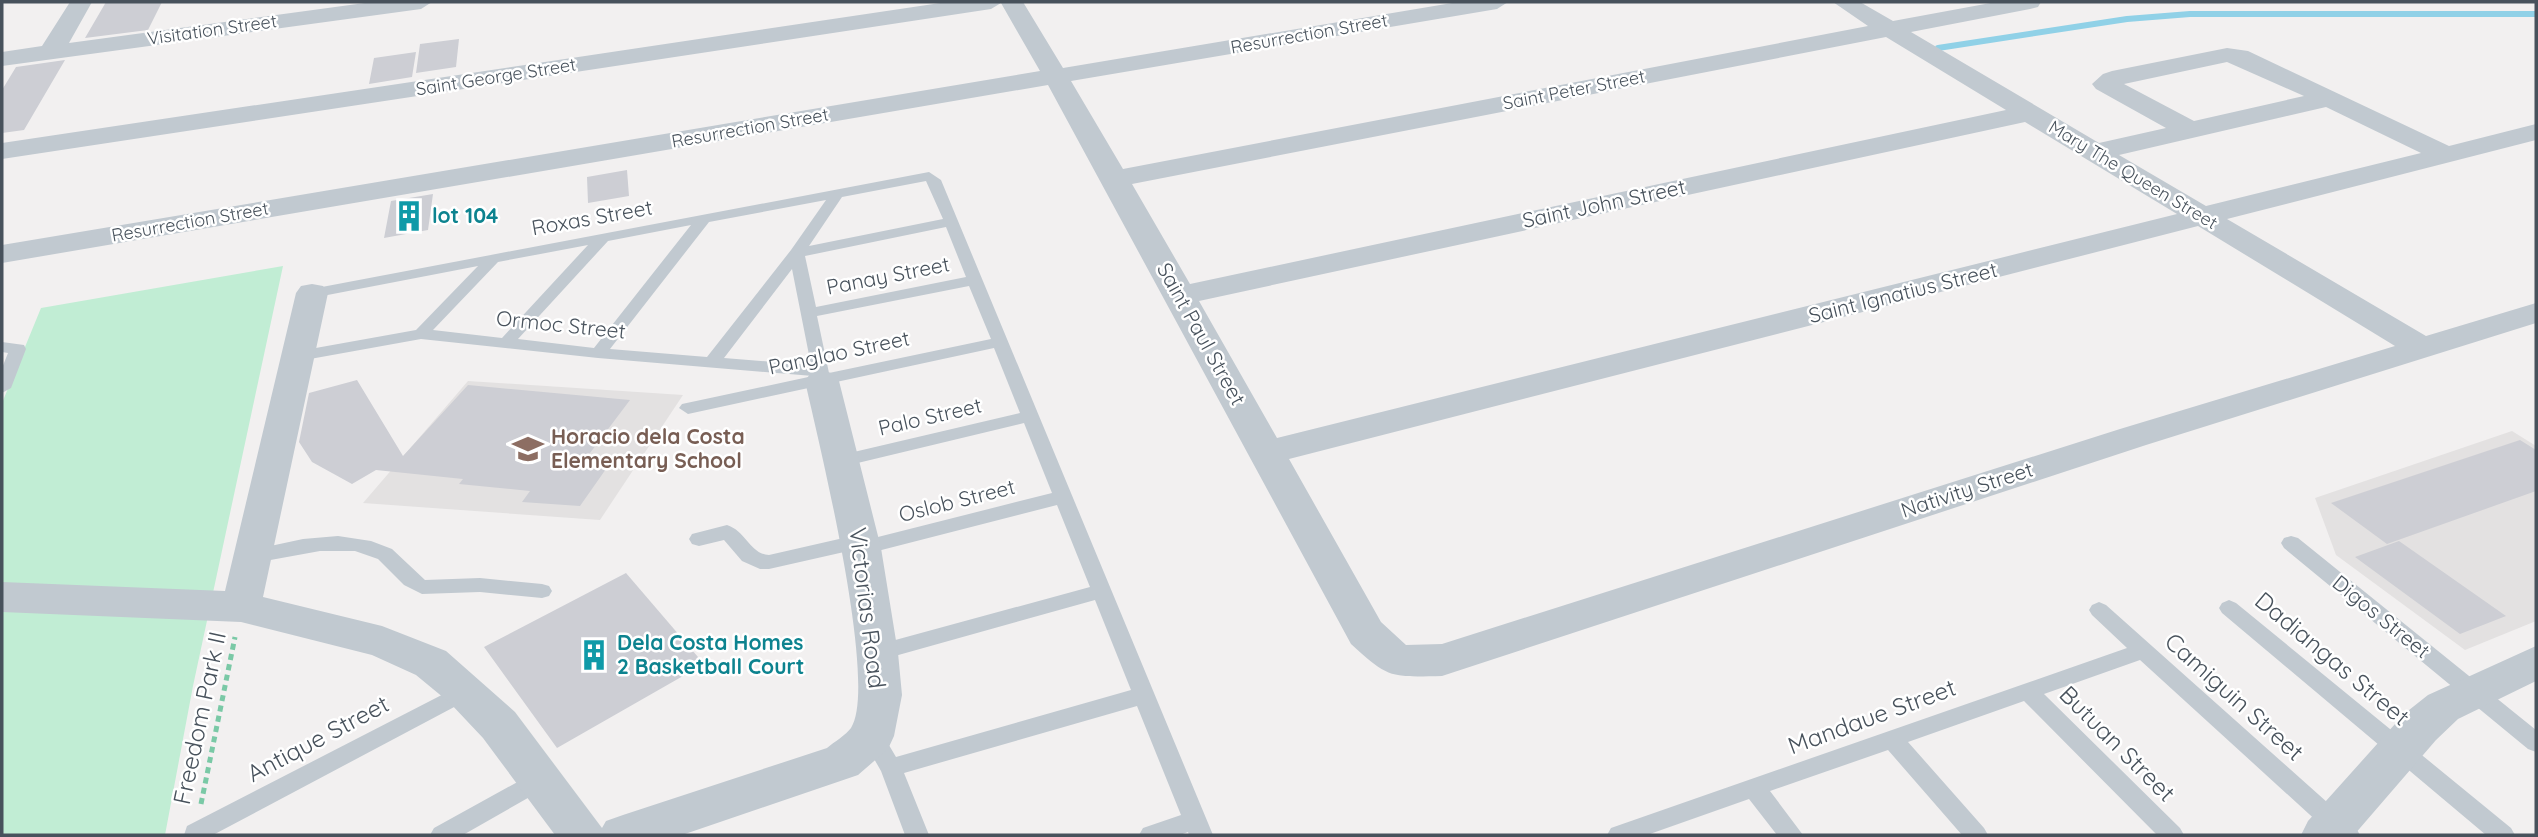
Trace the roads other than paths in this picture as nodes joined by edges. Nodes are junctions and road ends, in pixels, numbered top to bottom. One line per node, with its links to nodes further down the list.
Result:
1 (81, 2): 9 (street)
2 (422, 2): 9 (street, Visitation Street)
3 (991, 2): 16 (street, Saint George Street)
4 (1012, 2): 11 (street, Saint Paul Street)
5 (1497, 2): 11 (street, Resurrection Street)
6 (1844, 2): 8 (street, Mary The Queen Street)
7 (2030, 2): 8 (street, Saint Peter Street)
8 (1889, 29): 13 (street, Mary The Queen Street); 19 (street, Saint Peter Street)
9 (51, 52): 10 (street, Visitation Street)
10 (2, 59)
11 (1056, 76): 19 (street, Saint Paul Street); 26 (street, Resurrection Street)
12 (2331, 98): 14 (street); 14 (street); 18 (street)
13 (2029, 113): 17 (street, Mary The Queen Street); 30 (street, Saint John Street)
14 (2190, 130): 17 (street)
15 (2536, 132): 18 (street, Saint Ignatius Street)
16 (2, 151)
17 (2095, 152): 22 (street, Mary The Queen Street)
18 (2447, 155): 22 (street, Saint Ignatius Street)
19 (1117, 178): 30 (street, Saint Paul Street)
20 (838, 192): 21 (lane, Roxas Street); 23 (lane, Roxas Street); 25 (lane)
21 (705, 218): 24 (lane, Roxas Street); 38 (lane)
22 (2204, 218): 37 (street, Mary The Queen Street); 45 (street, Saint Ignatius Street)
23 (951, 222): 25 (lane); 28 (lane)
24 (604, 237): 27 (lane, Roxas Street); 35 (lane)
25 (797, 253): 31 (lane); 40 (lane)
26 (2, 254)
27 (495, 257): 29 (lane, Roxas Street); 33 (lane)
28 (974, 280): 31 (lane, Panay Street); 34 (lane)
29 (312, 293): 39 (street)
30 (1178, 296): 45 (street, Saint Paul Street)
31 (811, 313): 41 (lane)
32 (2536, 313): 37 (street, Nativity Street)
33 (421, 334): 35 (lane, Ormoc Street); 39 (lane, Ormoc Street)
34 (1000, 342): 41 (lane, Panglao Street); 44 (lane)
35 (506, 343): 38 (lane, Ormoc Street)
36 (10, 348): 42 (lane)
37 (2422, 348): 60 (street, Nativity Street)
38 (598, 353): 40 (lane, Ormoc Street)
39 (299, 356): 51 (street)
40 (712, 362): 41 (lane, Ormoc Street)
41 (821, 376): 43 (lane, Panglao Street); 46 (street, Victorias Road)
42 (2, 388)
43 (688, 408)
44 (1030, 416): 46 (lane, Palo Street); 47 (lane)
45 (1268, 452): 60 (street, Saint Paul Street)
46 (841, 461): 50 (street, Victorias Road)
47 (1063, 497): 50 (lane, Oslob Street); 53 (lane)
48 (699, 539): 50 (lane, Oslob Street)
49 (2291, 543): 64 (lane, Digos Street)
50 (862, 544): 59 (street, Victorias Road)
51 (254, 556): 52 (lane); 55 (street)
52 (542, 591)
53 (1101, 591): 59 (lane); 65 (lane)
54 (2, 597): 55 (street)
55 (241, 607): 63 (street)
56 (2229, 608): 68 (lane, Dadiangas Street)
57 (2099, 610): 58 (lane, Camiguin Street)
58 (2144, 650): 62 (lane, Mandaue Street); 73 (lane, Camiguin Street)
59 (877, 653): 69 (street, Victorias Road)
60 (1397, 660)
61 (2536, 662): 64 (street)
62 (2026, 690): 66 (lane, Mandaue Street); 83 (lane, Butuan Street)
63 (465, 691): 70 (street); 74 (lane, Antique Street)
64 (2472, 691): 67 (lane, Digos Street); 68 (street)
65 (1145, 695): 69 (lane); 72 (lane)
66 (1891, 738): 71 (lane, Mandaue Street); 82 (lane)
67 (2536, 743)
68 (2400, 751): 73 (street); 84 (lane, Dadiangas Street)
69 (882, 752): 77 (street); 78 (lane)
70 (541, 779): 75 (lane); 76 (street)
71 (1753, 787): 80 (lane, Mandaue Street); 81 (lane)
72 (1198, 828): 79 (lane)
73 (2336, 831)
74 (195, 833)
75 (442, 835)
76 (582, 835)
77 (623, 835)
78 (917, 835)
79 (1151, 835)
80 (1619, 835)
81 (1791, 835)
82 (1976, 835)
83 (2172, 835)
84 (2503, 835)

